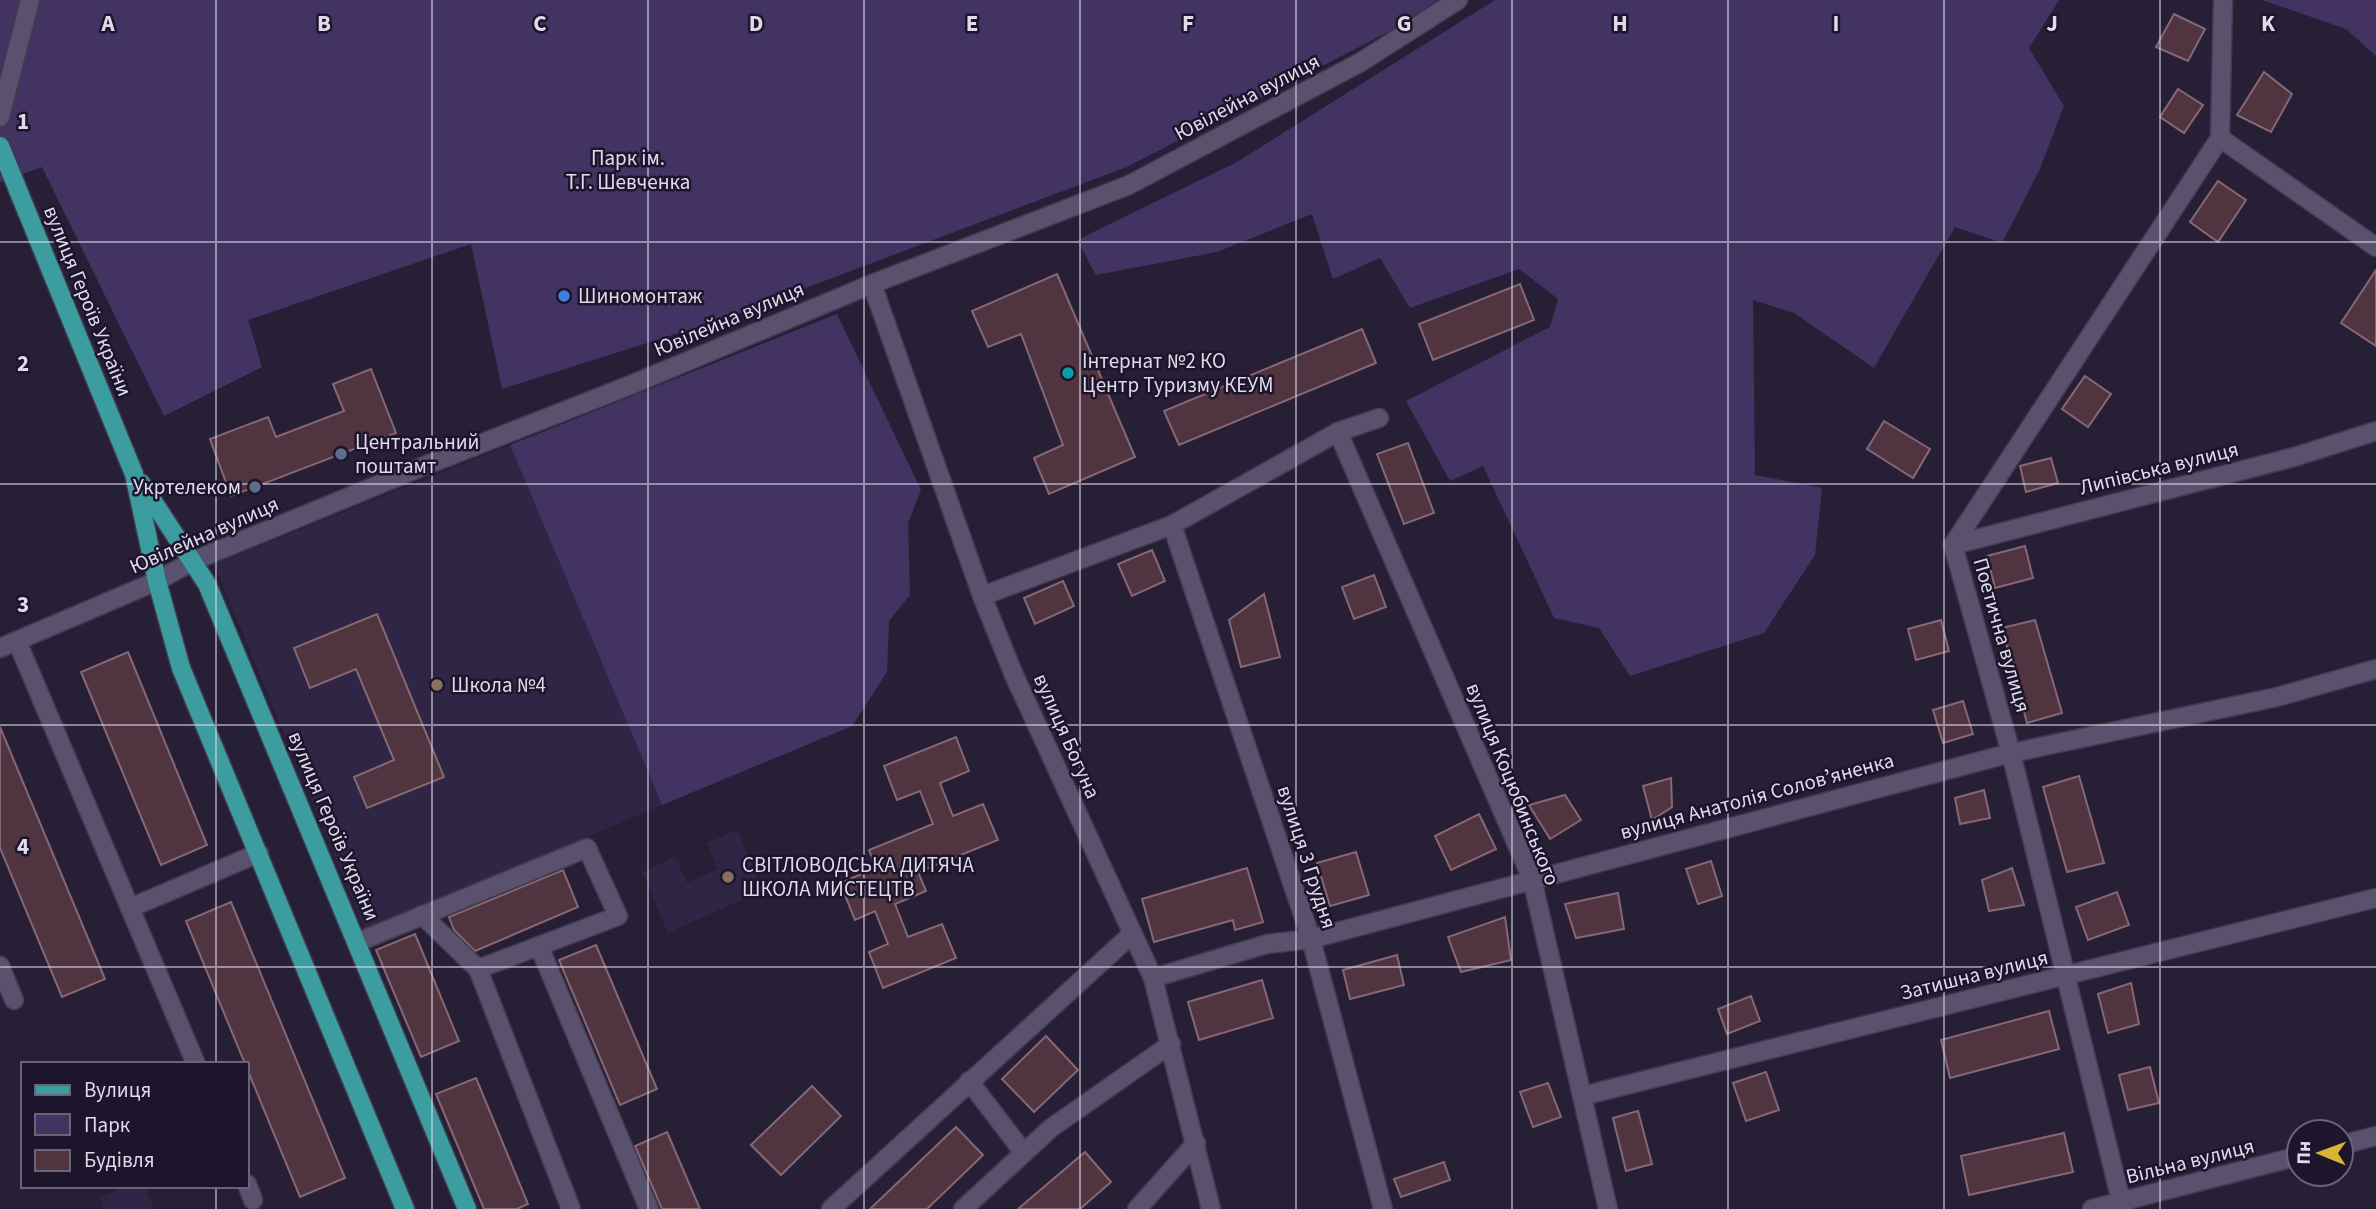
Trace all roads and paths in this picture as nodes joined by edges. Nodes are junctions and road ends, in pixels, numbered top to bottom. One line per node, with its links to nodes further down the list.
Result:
1 (30, 0): 4 (street)
2 (1458, 0): 8 (street, Ювілейна вулиця)
3 (2223, 0): 5 (street)
4 (0, 117)
5 (2220, 138): 7 (street); 14 (street, Поетична вулиця)
6 (0, 146): 12 (main road, вулиця Героїв України)
7 (2376, 247)
8 (872, 284): 15 (street, Ювілейна вулиця); 17 (street, вулиця Богуна)
9 (1379, 418): 11 (street)
10 (2376, 431): 14 (street, Липівська вулиця)
11 (1338, 432): 13 (street); 23 (street, вулиця Коцюбинського)
12 (134, 474): 15 (main road, вулиця Героїв України); 16 (main road, вулиця Героїв України)
13 (1172, 525): 17 (street); 28 (street, вулиця 3 Грудня)
14 (1953, 545): 21 (street, Поетична вулиця)
15 (193, 561): 16 (street, Ювілейна вулиця); 29 (main road, вулиця Героїв України)
16 (157, 581): 18 (street, Ювілейна вулиця); 22 (main road, вулиця Героїв України)
17 (982, 596): 27 (street, вулиця Богуна)
18 (17, 640): 19 (street, Ювілейна вулиця); 25 (street)
19 (0, 648)
20 (2376, 669): 21 (street, вулиця Анатолія Соловʼяненка)
21 (2011, 752): 23 (street, вулиця Анатолія Соловʼяненка); 33 (street, Поетична вулиця)
22 (259, 853): 25 (street); 48 (main road, вулиця Героїв України)
23 (1532, 879): 28 (street, вулиця Анатолія Соловʼяненка); 39 (street, вулиця Коцюбинського)
24 (2376, 898): 33 (street, Затишна вулиця)
25 (130, 908): 37 (street)
26 (422, 915): 29 (street); 30 (street); 32 (street)
27 (1132, 934): 34 (street, вулиця Богуна); 38 (street)
28 (1311, 939): 34 (street, вулиця Анатолія Соловʼяненка); 54 (street, вулиця 3 Грудня)
29 (358, 942): 47 (main road, вулиця Героїв України)
30 (539, 946): 32 (street); 50 (street)
31 (0, 966): 35 (street)
32 (478, 969): 49 (street)
33 (2065, 975): 39 (street, Затишна вулиця); 45 (street, Поетична вулиця)
34 (1153, 978): 36 (street, вулиця Богуна)
35 (13, 1000)
36 (1171, 1044): 42 (street, вулиця Богуна); 43 (street)
37 (195, 1062)
38 (969, 1082): 43 (street); 46 (street)
39 (1582, 1096): 55 (street, вулиця Коцюбинського)
40 (2376, 1136): 41 (street)
41 (2355, 1141)
42 (1196, 1143): 52 (street); 53 (street, вулиця Богуна)
43 (1024, 1153): 51 (street)
44 (2285, 1160): 45 (street, Вільна вулиця)
45 (2122, 1205): 56 (street, Вільна вулиця)
46 (842, 1206)
47 (460, 1207)
48 (405, 1209)
49 (571, 1209)
50 (649, 1209)
51 (963, 1209)
52 (1137, 1209)
53 (1211, 1209)
54 (1383, 1209)
55 (1608, 1209)
56 (2092, 1209)

